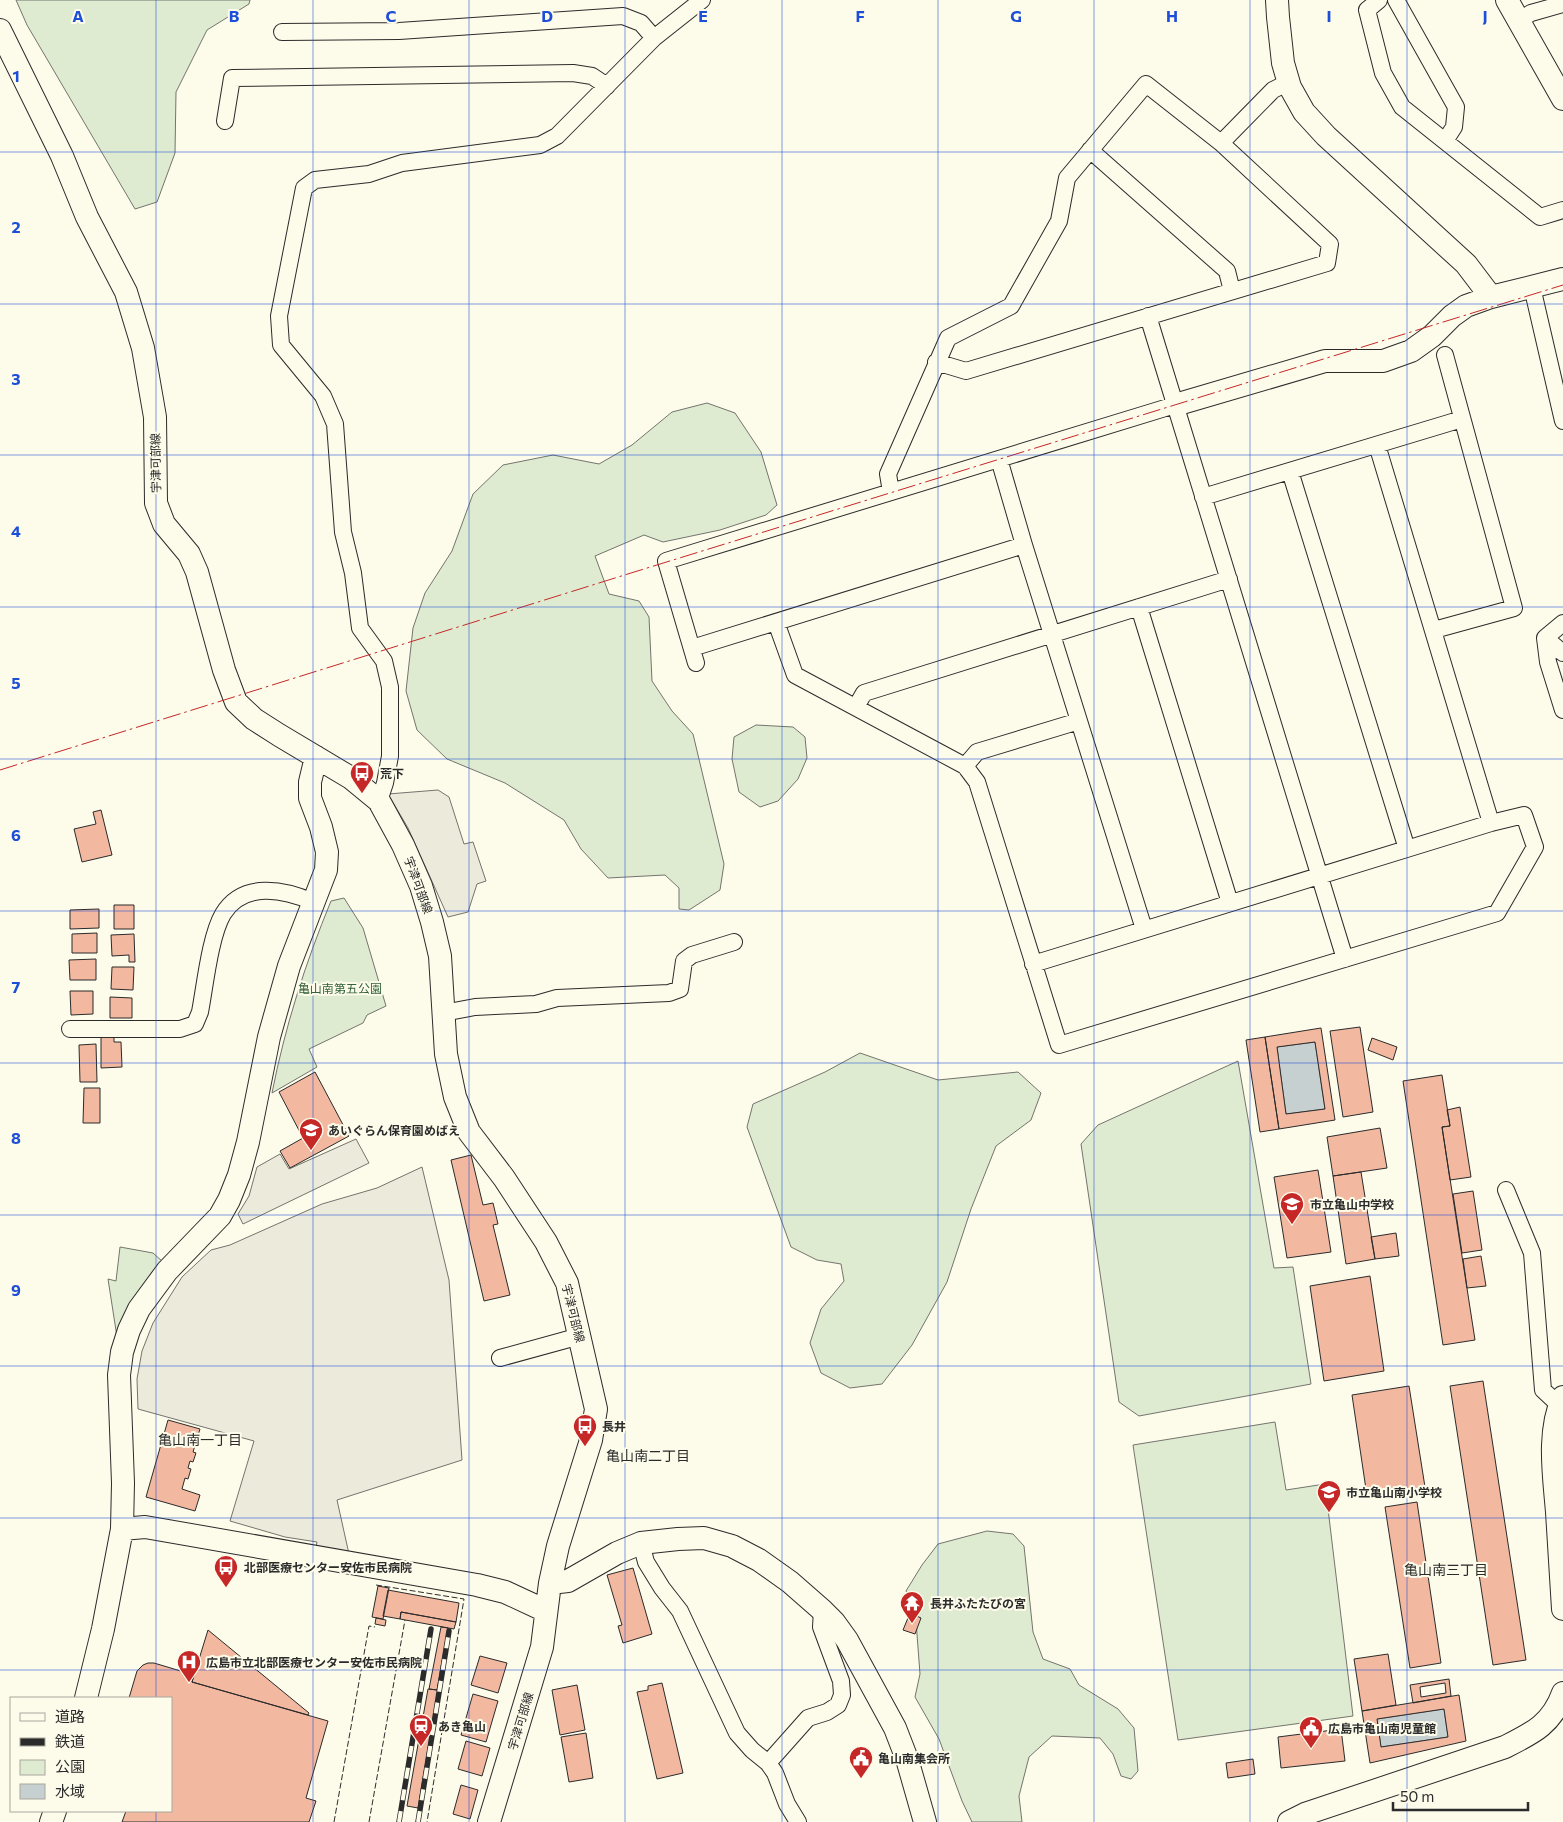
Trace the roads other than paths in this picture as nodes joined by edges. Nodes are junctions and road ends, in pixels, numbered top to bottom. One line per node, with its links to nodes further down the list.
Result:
1 (702, 0): 10 (street)
2 (1277, 0): 11 (street)
3 (1378, 0): 15 (street)
4 (1396, 0): 15 (street)
5 (1507, 0): 7 (street)
6 (1563, 4): 7 (street)
7 (1519, 20): 13 (street)
8 (0, 30): 46 (street, 宇津可部線)
9 (282, 32): 10 (street)
10 (654, 38): 12 (street)
11 (1289, 82): 16 (street); 22 (street)
12 (607, 86): 14 (street); 48 (street)
13 (1562, 96)
14 (225, 121)
15 (1445, 141): 18 (street)
16 (1221, 143): 17 (street); 21 (street)
17 (1090, 150): 21 (street); 25 (street)
18 (1563, 210)
19 (1563, 279): 20 (street)
20 (1532, 287): 22 (street); 28 (street)
21 (1232, 291): 23 (street)
22 (1491, 298): 26 (street)
23 (1148, 316): 25 (street); 26 (street)
24 (1445, 355): 27 (street)
25 (936, 362): 32 (street)
26 (1175, 406): 30 (street); 33 (street)
27 (1462, 419): 29 (street); 39 (street)
28 (1563, 421)
29 (1377, 445): 31 (street); 39 (street)
30 (999, 459): 32 (street); 34 (street)
31 (1290, 471): 33 (street); 50 (street)
32 (891, 492): 37 (street)
33 (1203, 497): 35 (street)
34 (1024, 545): 37 (street); 40 (street)
35 (1228, 579): 36 (street); 51 (street)
36 (1138, 607): 40 (street); 53 (street)
37 (776, 622): 43 (street)
38 (1563, 623): 41 (street)
39 (1434, 630): 49 (street)
40 (1051, 634): 43 (street); 45 (street)
41 (1545, 638): 42 (street); 44 (street)
42 (1563, 653)
43 (856, 707): 47 (street)
44 (1563, 710)
45 (1079, 721): 47 (street); 54 (street)
46 (316, 758): 48 (street, 宇津可部線); 52 (street)
47 (965, 766): 57 (street)
48 (379, 802): 58 (street, 宇津可部線)
49 (1491, 823): 50 (street); 56 (street)
50 (1407, 849): 51 (street)
51 (1320, 877): 53 (street); 56 (street)
52 (313, 902): 59 (street); 64 (street)
53 (1230, 904): 54 (street)
54 (1144, 929): 57 (street)
55 (734, 942): 58 (street)
56 (1346, 959): 57 (street)
57 (1033, 964)
58 (443, 1013): 61 (street, 宇津可部線)
59 (70, 1029)
60 (1506, 1190): 63 (street)
61 (580, 1336): 62 (street); 66 (street, 宇津可部線)
62 (500, 1358)
63 (1561, 1401): 67 (street)
64 (122, 1529): 69 (street); 71 (street)
65 (641, 1544): 66 (street); 68 (street); 72 (street)
66 (550, 1583): 69 (street, 宇津可部線)
67 (1563, 1609)
68 (822, 1610): 72 (street); 75 (street)
69 (546, 1611): 73 (street, 宇津可部線)
70 (1563, 1693): 76 (street)
71 (86, 1697)
72 (768, 1763): 74 (street)
73 (489, 1822)
74 (798, 1822)
75 (925, 1822)
76 (1289, 1822)

